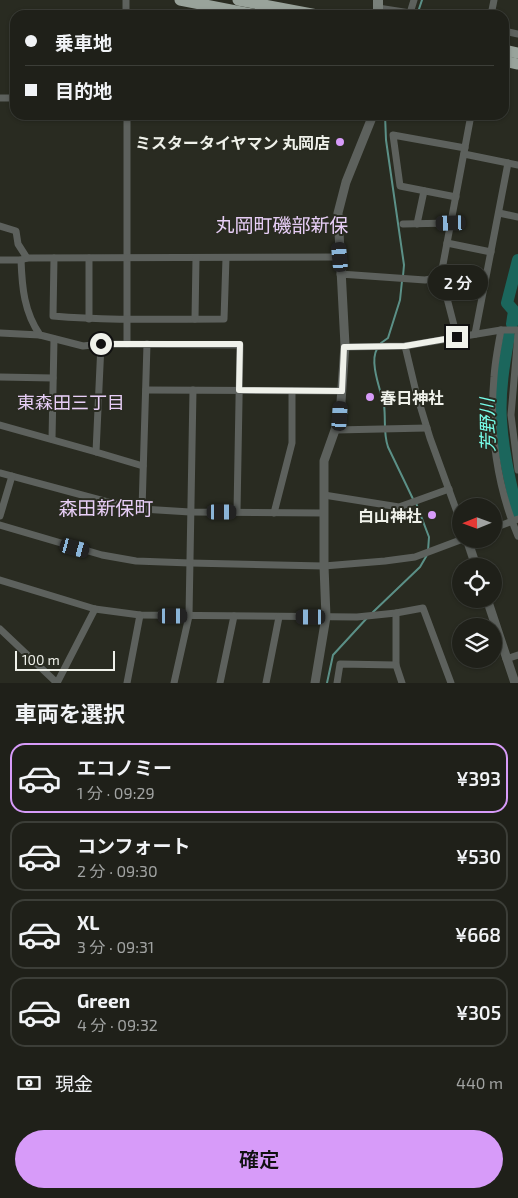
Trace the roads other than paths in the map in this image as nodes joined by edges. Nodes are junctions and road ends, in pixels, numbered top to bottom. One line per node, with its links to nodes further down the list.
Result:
1 (180, 0): 4 (highway)
2 (238, 0): 5 (highway)
3 (378, 8): 6 (street)
4 (231, 10)
5 (291, 10)
6 (391, 10)
7 (127, 120): 26 (street)
8 (371, 120): 23 (street)
9 (470, 120): 10 (street)
10 (464, 151): 11 (street); 13 (street); 14 (street)
11 (508, 163): 12 (street); 15 (street)
12 (518, 165)
13 (424, 191): 14 (street); 19 (street)
14 (456, 197): 17 (street)
15 (499, 213): 16 (street); 22 (street)
16 (518, 217)
17 (451, 223): 19 (street); 21 (street)
18 (403, 224): 19 (street)
19 (417, 224)
20 (0, 226): 29 (street)
21 (447, 244): 22 (street); 32 (street)
22 (491, 252): 39 (street)
23 (340, 257): 28 (street); 31 (street)
24 (54, 258): 25 (street); 29 (street); 33 (street)
25 (89, 258): 26 (street); 33 (street)
26 (127, 258): 27 (street); 35 (street)
27 (196, 258): 28 (street); 34 (street)
28 (226, 258): 34 (street)
29 (24, 259): 30 (street); 40 (street)
30 (0, 260)
31 (340, 274): 32 (street); 47 (street)
32 (442, 278): 41 (street)
33 (90, 319): 35 (street)
34 (195, 319): 35 (street)
35 (127, 320): 44 (street)
36 (501, 330): 37 (street); 39 (street); 73 (street)
37 (518, 332): 61 (street)
38 (0, 333): 40 (street)
39 (475, 334): 41 (street)
40 (40, 335): 42 (street)
41 (457, 337): 46 (street)
42 (54, 339): 43 (street); 49 (street)
43 (101, 344): 44 (street); 59 (street)
44 (127, 344): 45 (street)
45 (147, 344): 50 (street); 52 (street)
46 (405, 346): 47 (street); 56 (street)
47 (344, 347): 54 (street)
48 (0, 377): 49 (street)
49 (53, 378): 58 (street)
50 (146, 390): 51 (street); 60 (street)
51 (193, 390): 52 (street); 68 (street)
52 (239, 390): 53 (street); 69 (street)
53 (292, 391): 54 (street); 70 (street)
54 (342, 391): 57 (street)
55 (0, 425): 58 (street)
56 (427, 428): 57 (street); 64 (street)
57 (336, 430): 65 (street)
58 (52, 439): 59 (street)
59 (96, 452): 60 (street)
60 (143, 466): 67 (street)
61 (518, 470)
62 (0, 473): 63 (street)
63 (12, 476): 67 (street); 72 (street)
64 (449, 489): 65 (street); 66 (street)
65 (324, 495): 71 (street)
66 (452, 498)
67 (142, 509): 68 (street)
68 (190, 512): 69 (street); 78 (street)
69 (237, 512): 70 (street)
70 (274, 513): 71 (street)
71 (324, 513): 79 (street)
72 (0, 516)
73 (515, 521): 75 (street); 76 (street)
74 (0, 525): 78 (street)
75 (502, 525)
76 (518, 536)
77 (452, 543): 79 (street)
78 (190, 563): 79 (street); 85 (street)
79 (324, 566): 88 (street)
80 (0, 580): 82 (street)
81 (490, 608): 91 (street)
82 (95, 609): 84 (street); 93 (street)
83 (396, 613): 88 (street); 92 (street); 101 (street)
84 (140, 615): 85 (street); 94 (street)
85 (189, 616): 86 (street); 95 (street)
86 (234, 616): 87 (street); 96 (street)
87 (279, 617): 88 (street); 97 (street)
88 (326, 617): 98 (street)
89 (0, 629): 93 (street)
90 (518, 655): 91 (street)
91 (506, 659): 102 (street)
92 (396, 665): 99 (street); 100 (street)
93 (57, 683)
94 (127, 683)
95 (174, 683)
96 (220, 683)
97 (266, 683)
98 (315, 683)
99 (337, 683)
100 (402, 683)
101 (451, 683)
102 (515, 683)

